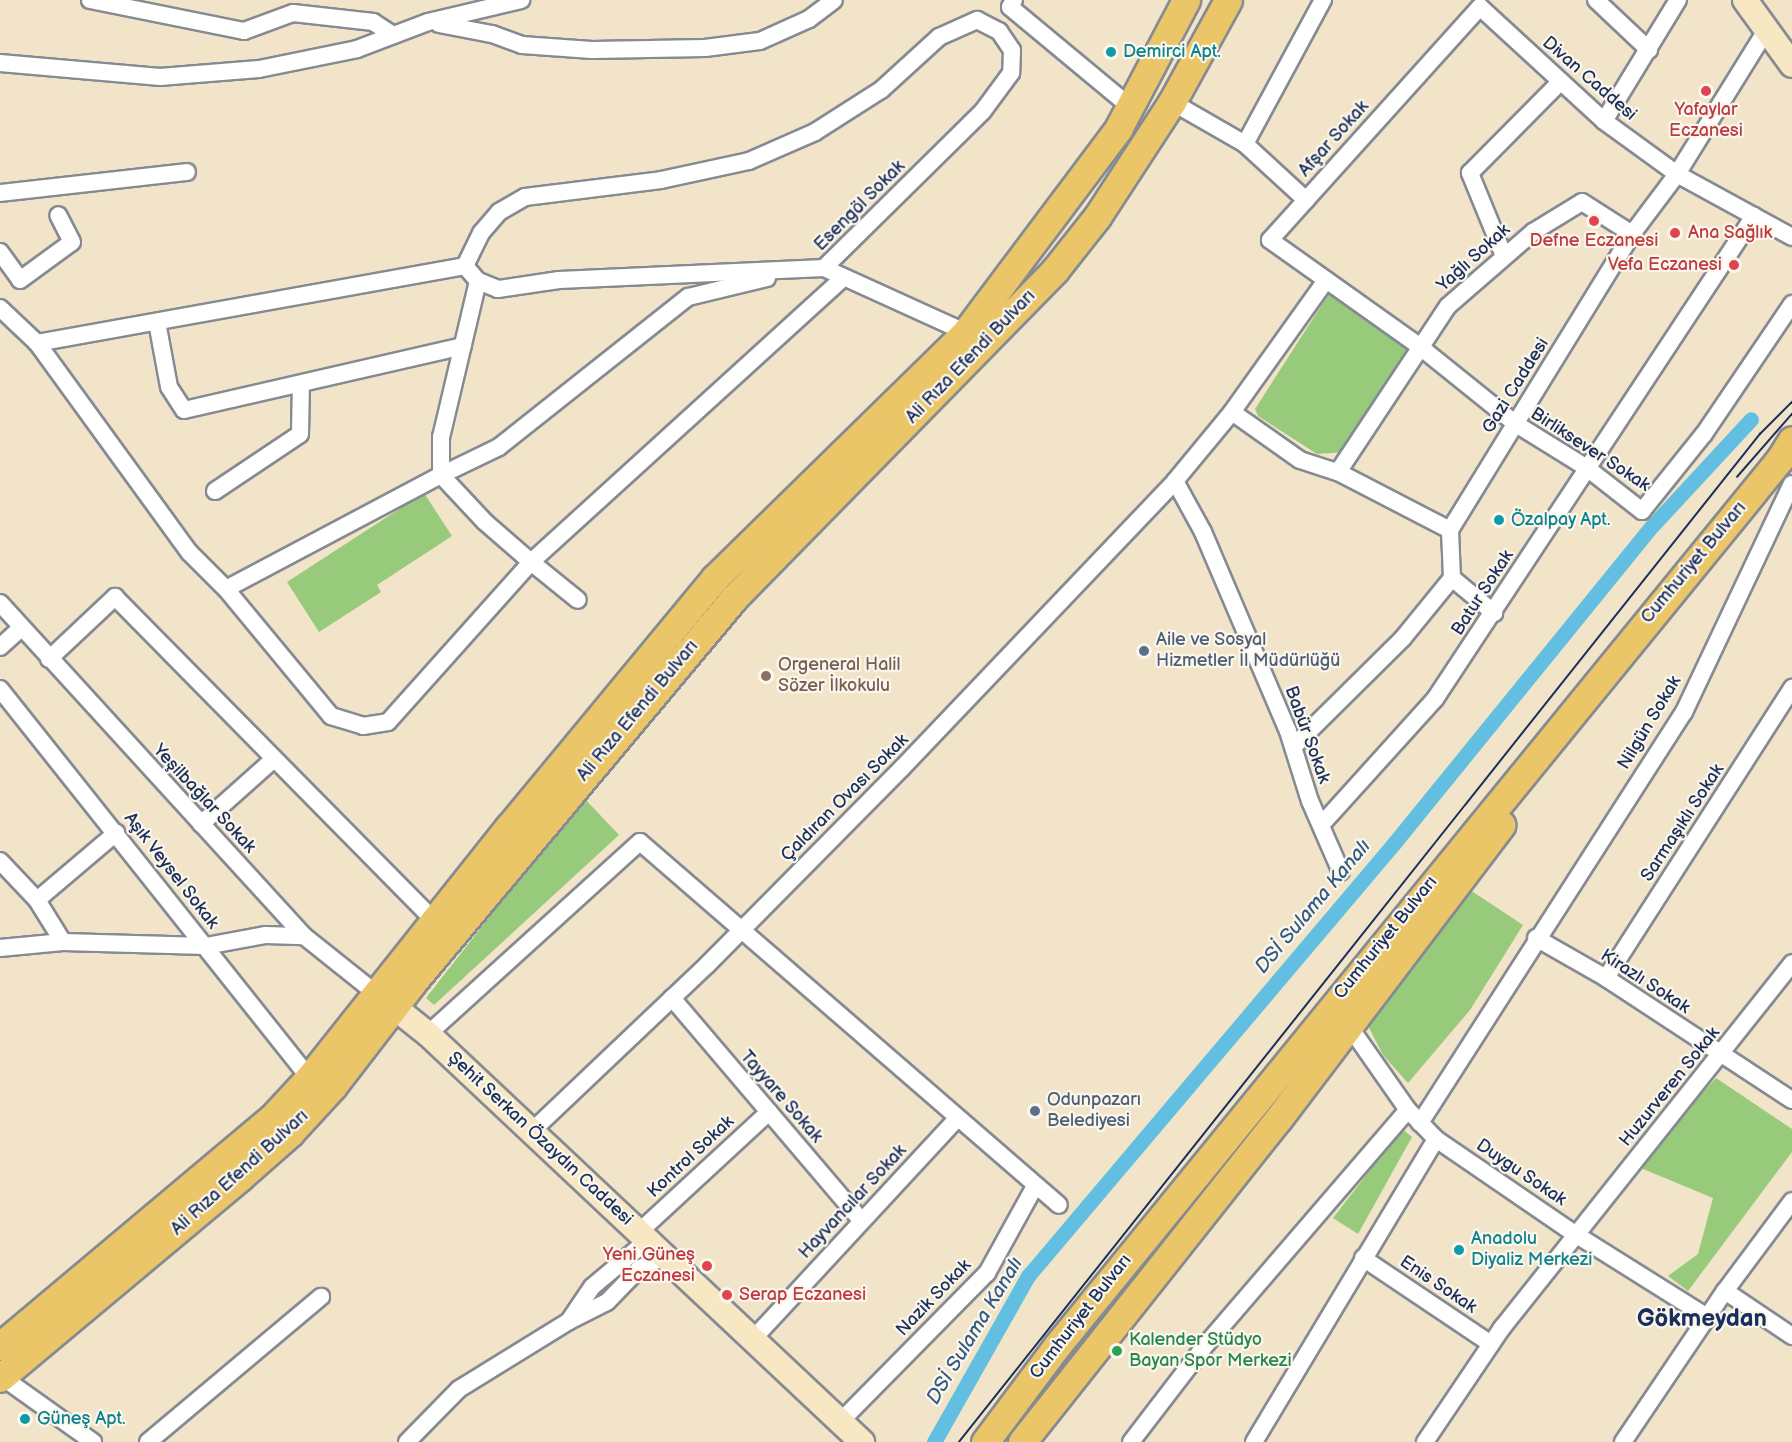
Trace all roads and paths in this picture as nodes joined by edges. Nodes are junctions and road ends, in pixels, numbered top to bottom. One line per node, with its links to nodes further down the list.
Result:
1 (90, 0): 14 (street)
2 (521, 0): 12 (street)
3 (834, 0): 12 (street)
4 (1186, 0): 20 (main road, Ali Rıza Efendi Bulvarı)
5 (1228, 0): 19 (main road, Ali Rıza Efendi Bulvarı)
6 (1323, 0): 22 (street)
7 (1596, 0): 15 (street)
8 (1678, 0): 15 (street)
9 (1746, 0): 13 (main road)
10 (1012, 4): 20 (street)
11 (1480, 4): 18 (street, Divan Caddesi); 26 (street, Afşar Sokak)
12 (428, 22): 14 (street)
13 (1767, 29): 16 (main road); 24 (street, Gazi Caddesi)
14 (393, 35): 17 (street)
15 (1649, 50): 21 (street)
16 (1792, 62)
17 (0, 63)
18 (1561, 81): 21 (street, Divan Caddesi); 32 (street)
19 (1172, 102): 22 (street, Afşar Sokak); 42 (main road, Ali Rıza Efendi Bulvarı)
20 (1128, 105): 42 (main road, Ali Rıza Efendi Bulvarı)
21 (1604, 121): 24 (street, Divan Caddesi)
22 (1245, 144): 26 (street, Afşar Sokak)
23 (188, 172): 25 (street)
24 (1677, 174): 28 (street, Divan Caddesi); 29 (street, Gazi Caddesi)
25 (0, 193)
26 (1305, 200): 37 (street, Birliksever Sokak)
27 (58, 215): 31 (street)
28 (1754, 216): 30 (street, Divan Caddesi); 50 (street, Batur Sokak)
29 (1632, 234): 32 (street, Yağlı Sokak); 48 (street, Gazi Caddesi)
30 (1792, 237)
31 (0, 252)
32 (1504, 256): 45 (street, Yağlı Sokak)
33 (465, 266): 34 (street, Esengöl Sokak); 38 (street); 41 (street)
34 (825, 268): 35 (street); 36 (street, Esengöl Sokak)
35 (807, 269): 38 (street); 53 (street)
36 (843, 278): 42 (street, Esengöl Sokak); 58 (street)
37 (1326, 280): 45 (street, Birliksever Sokak); 47 (street, Çaldıran Ovası Sokak)
38 (478, 281): 44 (street)
39 (1792, 304): 50 (street, Birliksever Sokak)
40 (0, 308): 43 (street)
41 (157, 322): 43 (street); 46 (street)
42 (976, 337): 77 (main road, Ali Rıza Efendi Bulvarı); 87 (main road, Ali Rıza Efendi Bulvarı)
43 (37, 343): 60 (street)
44 (463, 346): 46 (street); 53 (street)
45 (1419, 346): 48 (street, Birliksever Sokak); 51 (street, Yağlı Sokak)
46 (301, 384): 56 (street)
47 (1232, 412): 51 (street); 54 (street, Çaldıran Ovası Sokak)
48 (1516, 424): 50 (street, Birliksever Sokak); 57 (street, Gazi Caddesi)
49 (1792, 440): 120 (main road, Cumhuriyet Bulvarı)
50 (1587, 468): 63 (street, Batur Sokak)
51 (1338, 472): 57 (street)
52 (1792, 474): 88 (main road, Cumhuriyet Bulvarı)
53 (441, 475): 58 (street); 60 (street)
54 (1175, 481): 69 (street, Babür Sokak); 78 (street, Çaldıran Ovası Sokak)
55 (1792, 484): 80 (street, Nilgün Sokak)
56 (215, 491)
57 (1450, 530): 59 (street)
58 (531, 562): 60 (street); 61 (street)
59 (1452, 578): 63 (street); 69 (street)
60 (226, 589)
61 (578, 600)
62 (0, 603): 64 (street, Yeşilbağlar Sokak)
63 (1494, 613): 72 (street, Batur Sokak)
64 (21, 628): 65 (street); 66 (street, Yeşilbağlar Sokak)
65 (0, 647)
66 (49, 659): 70 (street); 71 (street, Yeşilbağlar Sokak)
67 (1792, 688): 85 (street, Sarmaşıklı Sokak)
68 (0, 689): 73 (street, Aşık Veysel Sokak)
69 (1294, 746): 72 (street, Babür Sokak)
70 (274, 759): 71 (street); 77 (street)
71 (201, 824): 79 (street, Yeşilbağlar Sokak)
72 (1322, 824): 75 (street, Babür Sokak)
73 (116, 833): 76 (street); 82 (street, Aşık Veysel Sokak)
74 (0, 861): 76 (street)
75 (1341, 872)
76 (37, 900): 81 (street)
77 (434, 921): 87 (main road, Ali Rıza Efendi Bulvarı)
78 (739, 932): 86 (street, Çaldıran Ovası Sokak); 89 (street); 95 (street)
79 (304, 936): 82 (street); 87 (street, Yeşilbağlar Sokak)
80 (1536, 938): 85 (street, Kirazlı Sokak); 94 (street, Nilgün Sokak)
81 (63, 942): 82 (street); 83 (street)
82 (206, 946): 91 (street, Aşık Veysel Sokak)
83 (0, 948)
84 (1792, 963): 90 (street, Huzurveren Sokak)
85 (1606, 978): 90 (street, Kirazlı Sokak)
86 (672, 998): 93 (street, Tayyare Sokak); 96 (street, Çaldıran Ovası Sokak)
87 (385, 1000): 89 (main road, Şehit Serkan Özaydın Caddesi); 91 (main road, Ali Rıza Efendi Bulvarı); 114 (main road, Ali Rıza Efendi Bulvarı)
88 (1347, 1023): 94 (street, Duygu Sokak); 121 (main road, Cumhuriyet Bulvarı)
89 (428, 1034): 96 (main road, Şehit Serkan Özaydın Caddesi)
90 (1721, 1057): 92 (street, Kirazlı Sokak); 102 (street, Huzurveren Sokak)
91 (309, 1078): 113 (main road, Ali Rıza Efendi Bulvarı)
92 (1792, 1100)
93 (769, 1112): 101 (street, Tayyare Sokak); 103 (street, Kontrol Sokak)
94 (1414, 1116): 97 (street, Duygu Sokak); 122 (street, Nilgün Sokak)
95 (957, 1119): 98 (street); 101 (street, Hayvancılar Sokak)
96 (531, 1132): 103 (main road, Şehit Serkan Özaydın Caddesi)
97 (1436, 1139): 102 (street, Duygu Sokak); 105 (street)
98 (1035, 1186): 100 (street); 115 (street, Nazik Sokak)
99 (1792, 1201): 106 (street)
100 (1059, 1205)
101 (861, 1220): 111 (street, Hayvancılar Sokak)
102 (1575, 1234): 108 (street, Duygu Sokak); 112 (street, Huzurveren Sokak)
103 (644, 1236): 104 (main road, Şehit Serkan Özaydın Caddesi); 109 (street, Kontrol Sokak)
104 (666, 1256): 109 (street); 111 (main road, Şehit Serkan Özaydın Caddesi)
105 (1363, 1258): 112 (street, Enis Sokak); 123 (street)
106 (1725, 1291): 108 (street); 110 (street)
107 (321, 1298): 117 (street)
108 (1709, 1318): 125 (street)
109 (569, 1321): 118 (street)
110 (1792, 1335)
111 (753, 1339): 115 (main road, Şehit Serkan Özaydın Caddesi)
112 (1491, 1344): 124 (street, Huzurveren Sokak)
113 (0, 1345): 114 (street)
114 (1, 1378): 116 (street)
115 (840, 1422): 119 (main road, Şehit Serkan Özaydın Caddesi)
116 (93, 1442)
117 (148, 1442)
118 (406, 1442)
119 (862, 1442)
120 (985, 1442)
121 (1022, 1442)
122 (1131, 1442)
123 (1254, 1442)
124 (1425, 1442)
125 (1623, 1442)

